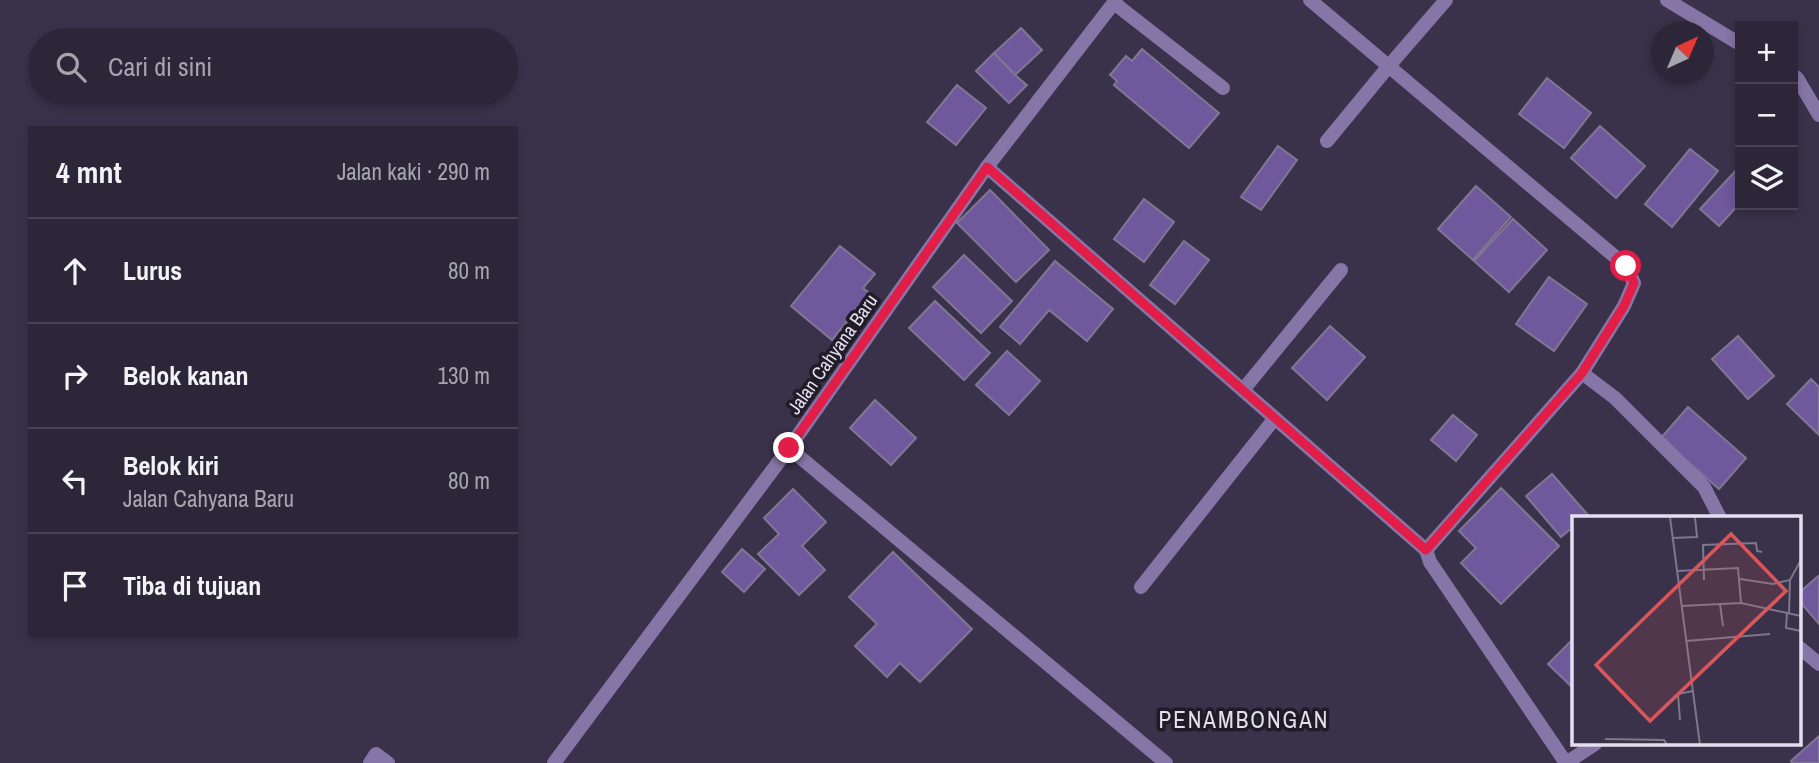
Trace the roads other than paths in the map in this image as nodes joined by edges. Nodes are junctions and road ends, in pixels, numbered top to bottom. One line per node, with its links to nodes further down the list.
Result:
1 (1310, 0): 6 (street)
2 (1446, 0): 6 (street)
3 (1667, 0): 5 (street)
4 (1115, 1): 8 (street); 11 (street, Jalan Cahyana Baru)
5 (1735, 41)
6 (1388, 66): 10 (street); 13 (street)
7 (1798, 80): 9 (street)
8 (1223, 88)
9 (1819, 115)
10 (1327, 141)
11 (987, 167): 14 (street); 16 (street, Jalan Cahyana Baru)
12 (1341, 270): 14 (street)
13 (1582, 373): 17 (street); 18 (street)
14 (1243, 390): 15 (street)
15 (1275, 418): 18 (street); 19 (street)
16 (789, 448): 25 (street, Jalan Cahyana Baru); 26 (street)
17 (1719, 516)
18 (1426, 550): 22 (street)
19 (1141, 587)
20 (1801, 649): 21 (street)
21 (1819, 664)
22 (1592, 746)
23 (370, 763): 24 (street)
24 (388, 763)
25 (554, 763)
26 (1166, 763)

